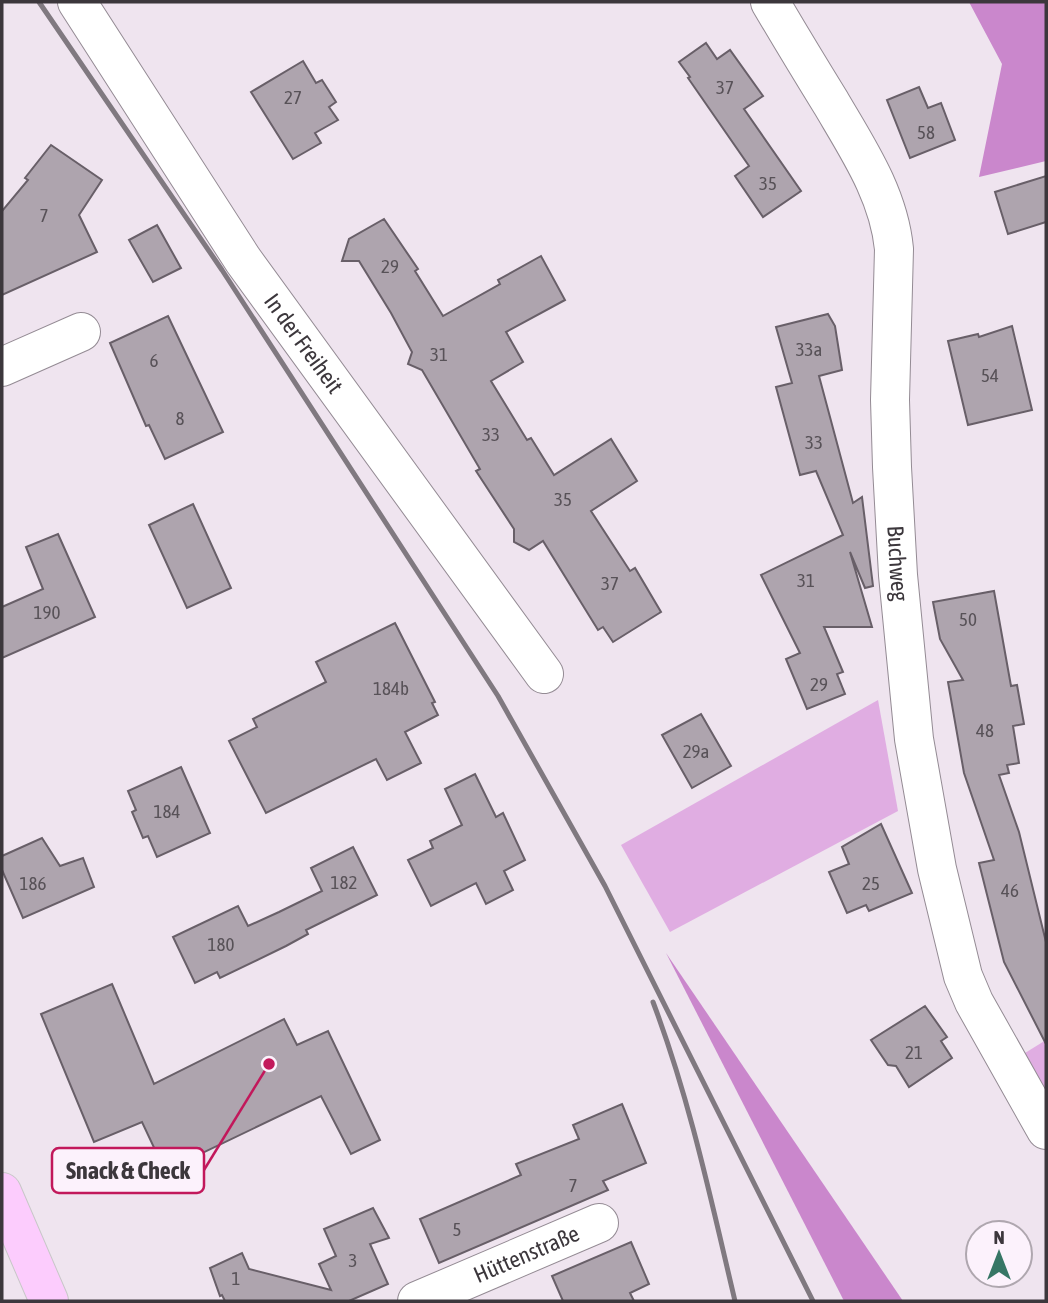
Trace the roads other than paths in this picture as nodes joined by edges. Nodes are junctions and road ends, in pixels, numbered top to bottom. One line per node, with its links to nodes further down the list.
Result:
1 (77, 2): 5 (street, In der Freiheit)
2 (769, 2): 6 (street, Buchweg)
3 (81, 332): 4 (street)
4 (2, 367)
5 (544, 674)
6 (1046, 1130)
7 (2, 1192): 9 (main road)
8 (599, 1223): 10 (street, Hüttenstraße)
9 (49, 1301)
10 (417, 1301)

